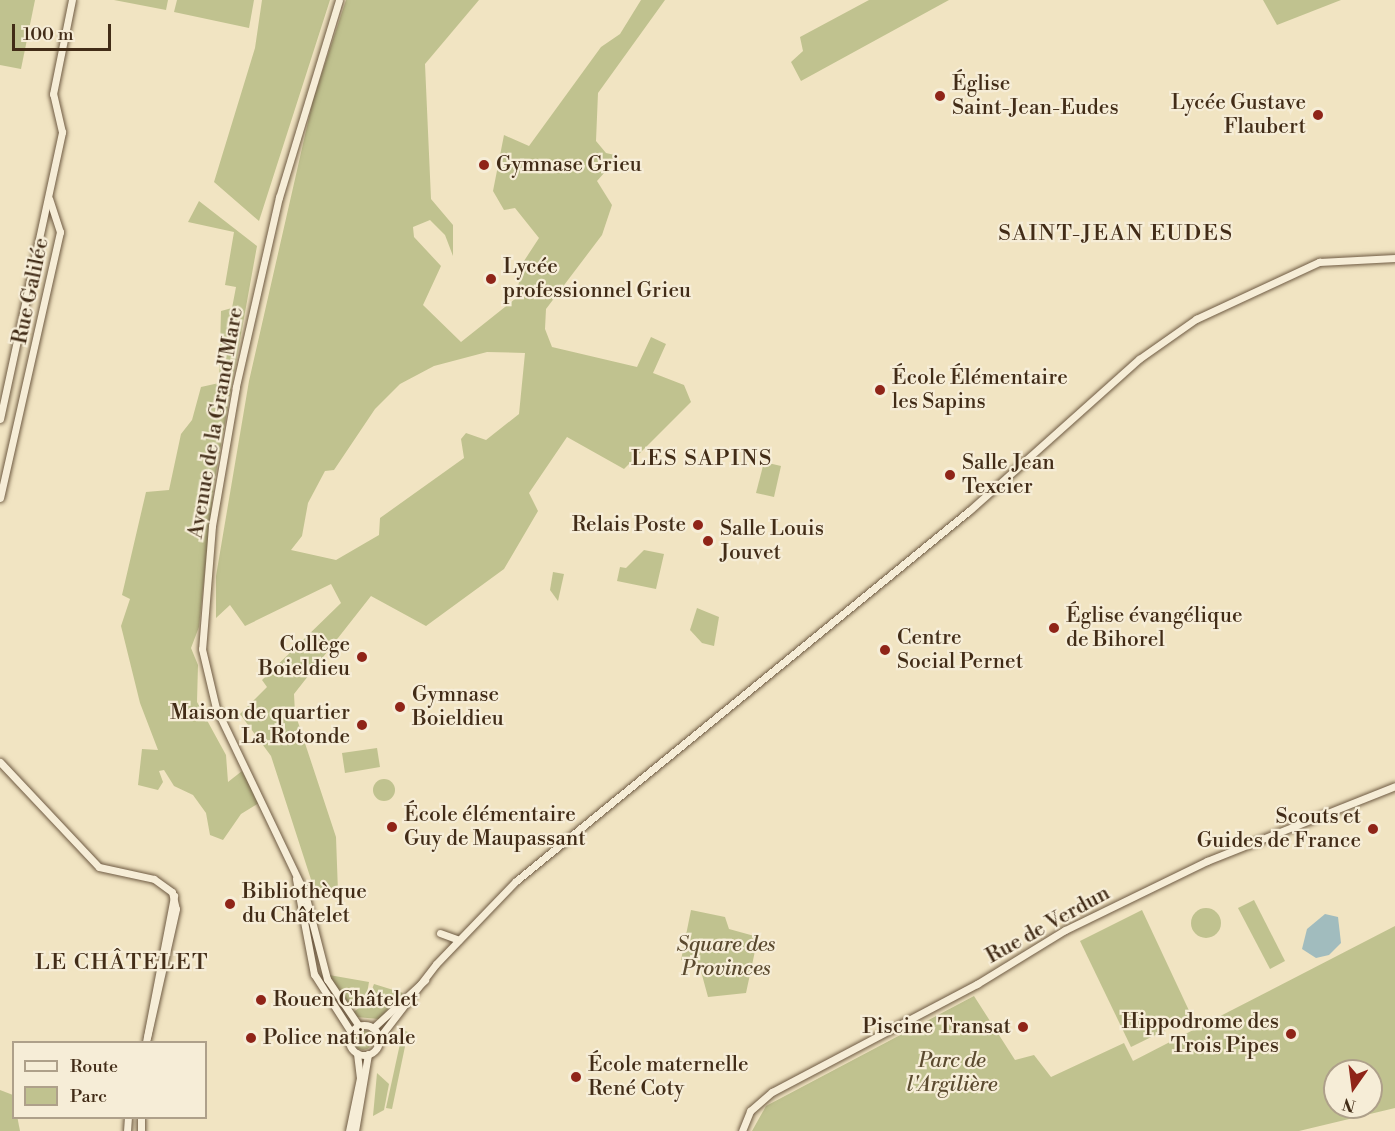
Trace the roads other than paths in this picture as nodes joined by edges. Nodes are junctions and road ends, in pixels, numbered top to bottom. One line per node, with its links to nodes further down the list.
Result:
1 (72, 0): 3 (street, Rue Galilée)
2 (339, 0): 9 (street, Avenue de la Grand'Mare)
3 (49, 199): 5 (street, Rue Galilée); 6 (street, Rue Galilée)
4 (1395, 258): 11 (street)
5 (0, 419)
6 (0, 498)
7 (0, 762): 17 (street)
8 (1395, 786): 22 (street, Rue de Verdun)
9 (296, 879): 13 (street, Avenue de la Grand'Mare); 15 (street, Avenue de la Grand'Mare)
10 (441, 933): 11 (street)
11 (459, 940): 12 (street)
12 (425, 980): 14 (street); 16 (street)
13 (359, 1026): 14 (street); 15 (street)
14 (373, 1028): 16 (street)
15 (351, 1032): 18 (street)
16 (379, 1038): 19 (street)
17 (146, 1040)
18 (357, 1053): 19 (street); 20 (street)
19 (369, 1054): 21 (street)
20 (349, 1131)
21 (355, 1131)
22 (742, 1131)

